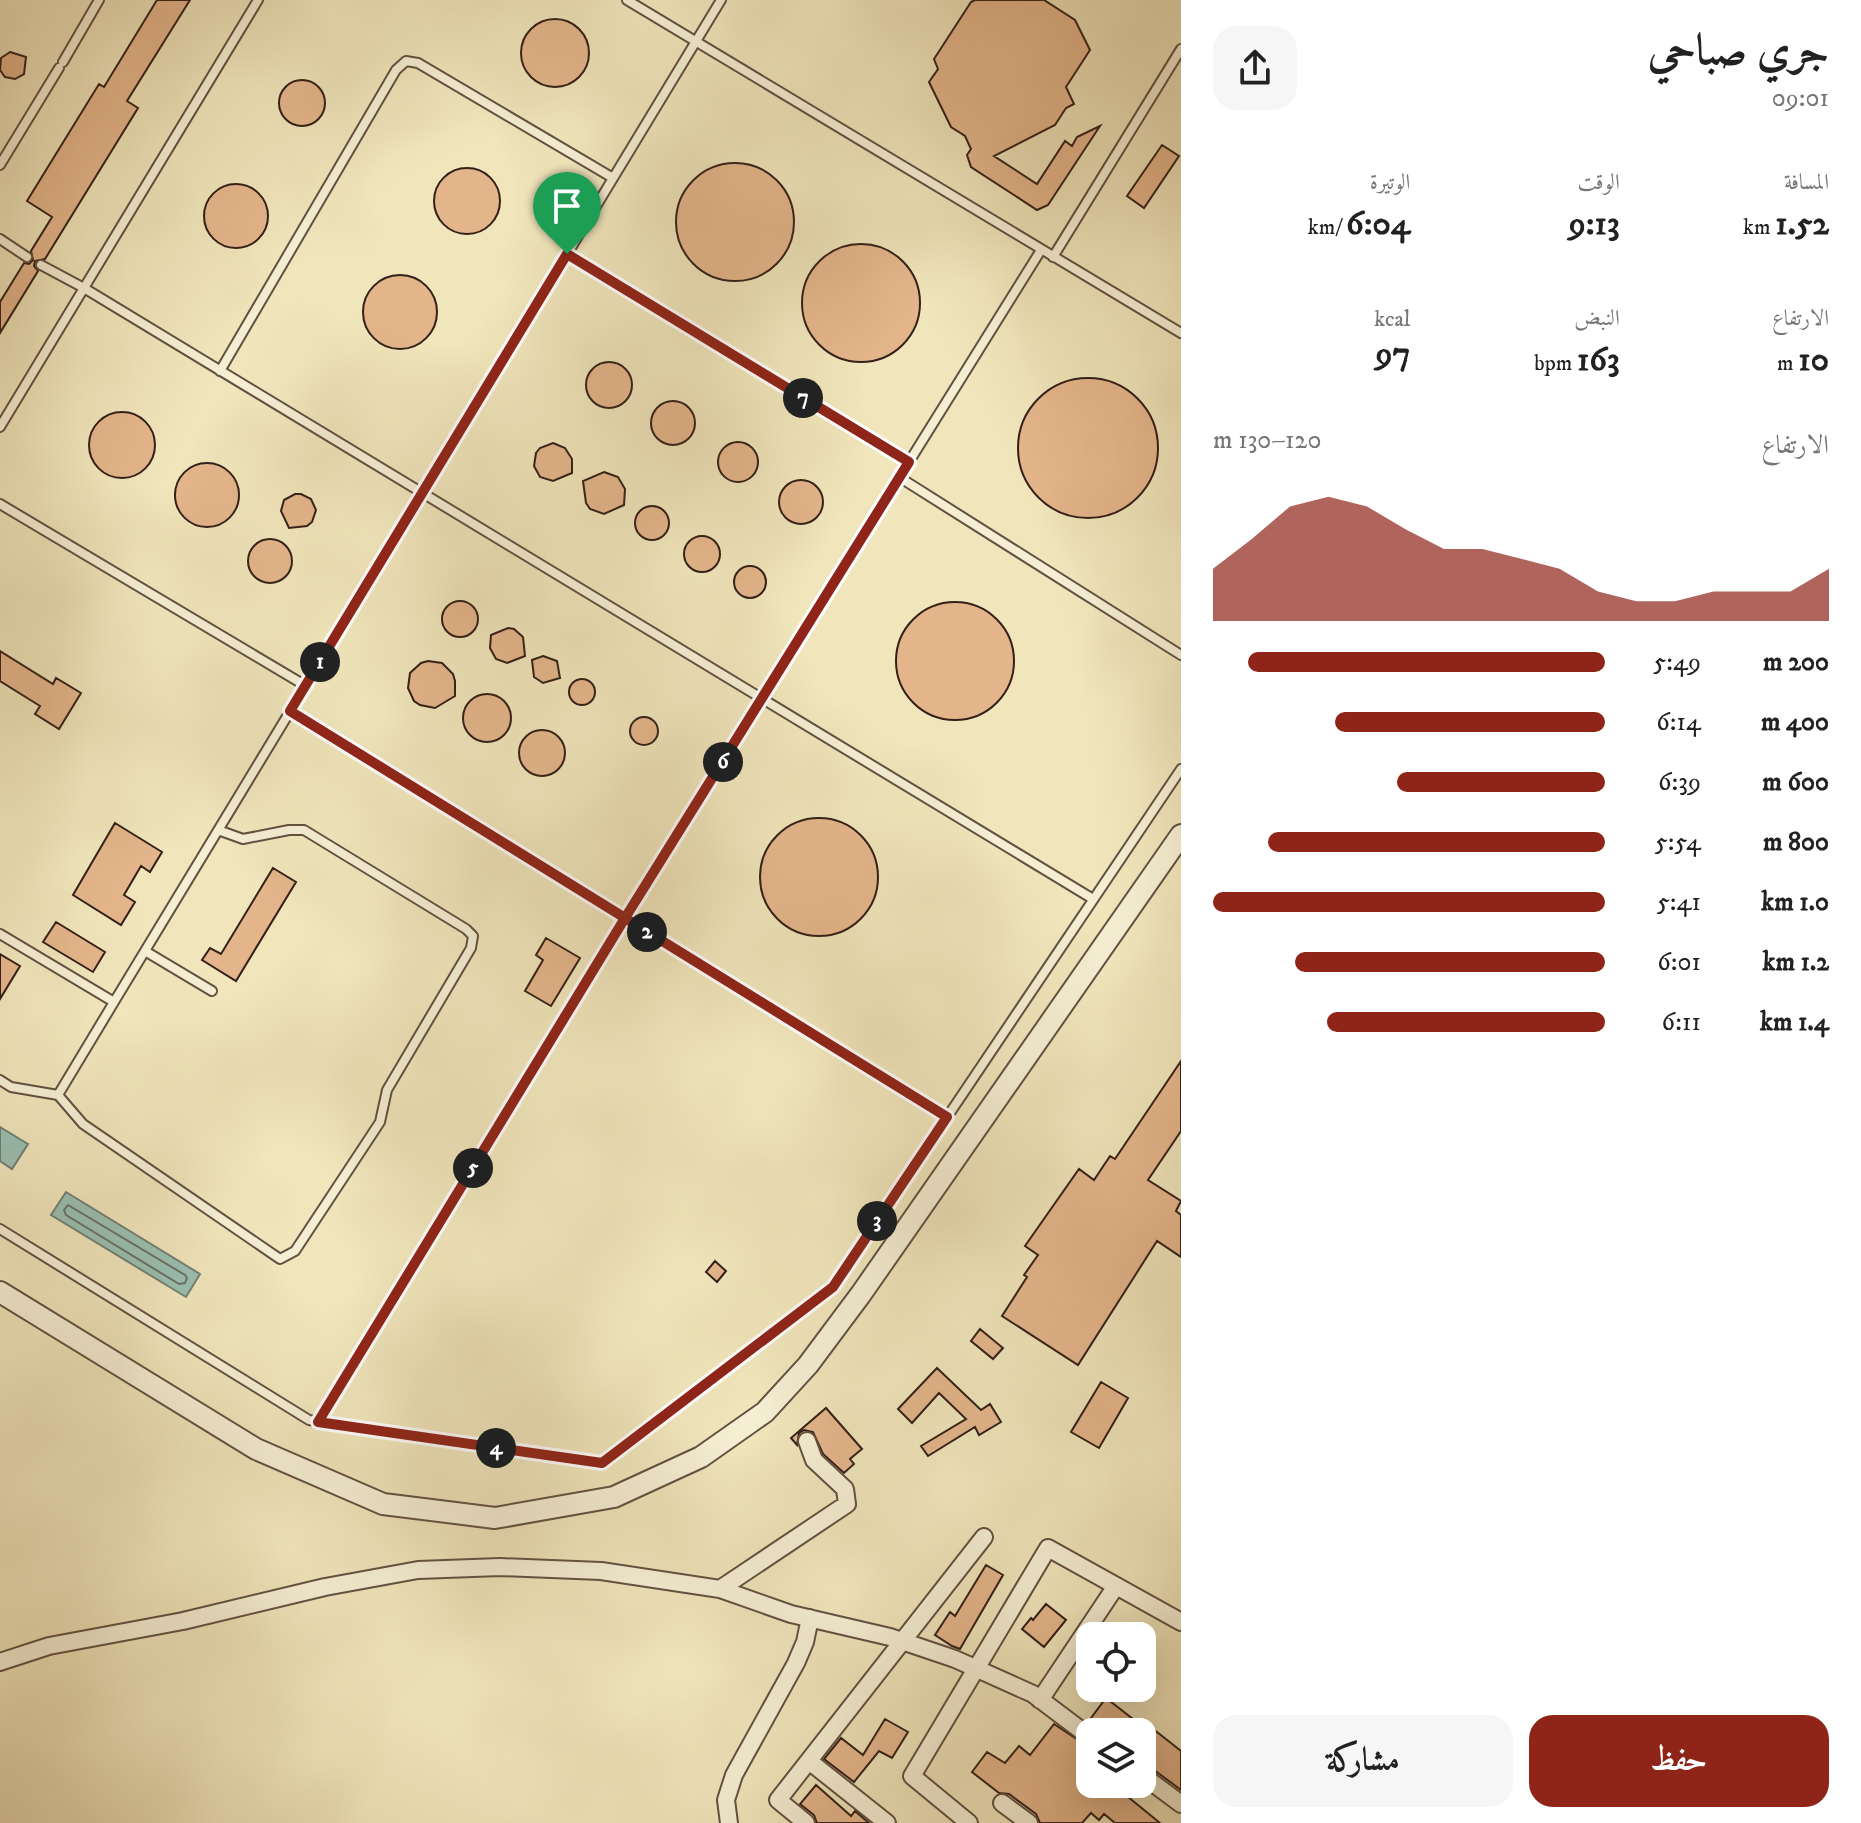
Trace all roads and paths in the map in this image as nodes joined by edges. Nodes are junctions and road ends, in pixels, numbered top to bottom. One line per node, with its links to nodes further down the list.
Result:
1 (99, 0): 7 (lane)
2 (258, 0): 15 (lane)
3 (627, 0): 5 (lane)
4 (721, 0): 5 (lane)
5 (696, 42): 8 (lane); 10 (lane)
6 (1181, 49): 13 (lane)
7 (0, 165)
8 (613, 178): 11 (lane); 17 (lane)
9 (0, 239): 12 (lane)
10 (1041, 250): 13 (lane); 19 (lane)
11 (567, 254): 19 (lane); 21 (lane)
12 (27, 257)
13 (1053, 257): 16 (lane)
14 (41, 265): 15 (lane)
15 (84, 288): 17 (lane); 18 (lane)
16 (1181, 333)
17 (220, 371): 21 (lane)
18 (0, 427)
19 (909, 462): 20 (lane)
20 (899, 477): 23 (lane); 25 (lane)
21 (422, 493): 24 (lane); 25 (lane)
22 (0, 504): 24 (lane)
23 (1181, 655)
24 (306, 686): 26 (lane)
25 (762, 699): 30 (lane); 31 (lane)
26 (290, 711): 28 (lane); 31 (lane)
27 (1181, 769): 30 (lane)
28 (218, 830): 33 (lane); 37 (lane)
29 (1181, 835): 40 (street)
30 (1093, 899): 38 (lane)
31 (625, 918): 38 (lane); 41 (lane)
32 (0, 934): 35 (lane)
33 (145, 951): 34 (lane); 35 (lane)
34 (212, 991)
35 (114, 1002): 37 (lane)
36 (0, 1080): 37 (lane)
37 (58, 1095)
38 (947, 1117): 41 (lane)
39 (0, 1229): 41 (lane)
40 (0, 1292)
41 (318, 1422)
42 (807, 1441): 45 (street)
43 (984, 1537): 48 (street)
44 (1116, 1586): 47 (street); 50 (street); 51 (street)
45 (720, 1589): 46 (street); 49 (street)
46 (810, 1618): 48 (street); 57 (street)
47 (1181, 1622)
48 (904, 1642): 50 (street); 53 (street)
49 (0, 1662)
50 (978, 1669): 51 (street); 60 (street)
51 (1040, 1700): 52 (street)
52 (1076, 1727)
53 (809, 1761): 58 (street); 59 (street)
54 (1156, 1785): 56 (street)
55 (1002, 1803): 61 (street)
56 (1181, 1804)
57 (729, 1823)
58 (806, 1823)
59 (887, 1823)
60 (969, 1823)
61 (1029, 1823)

